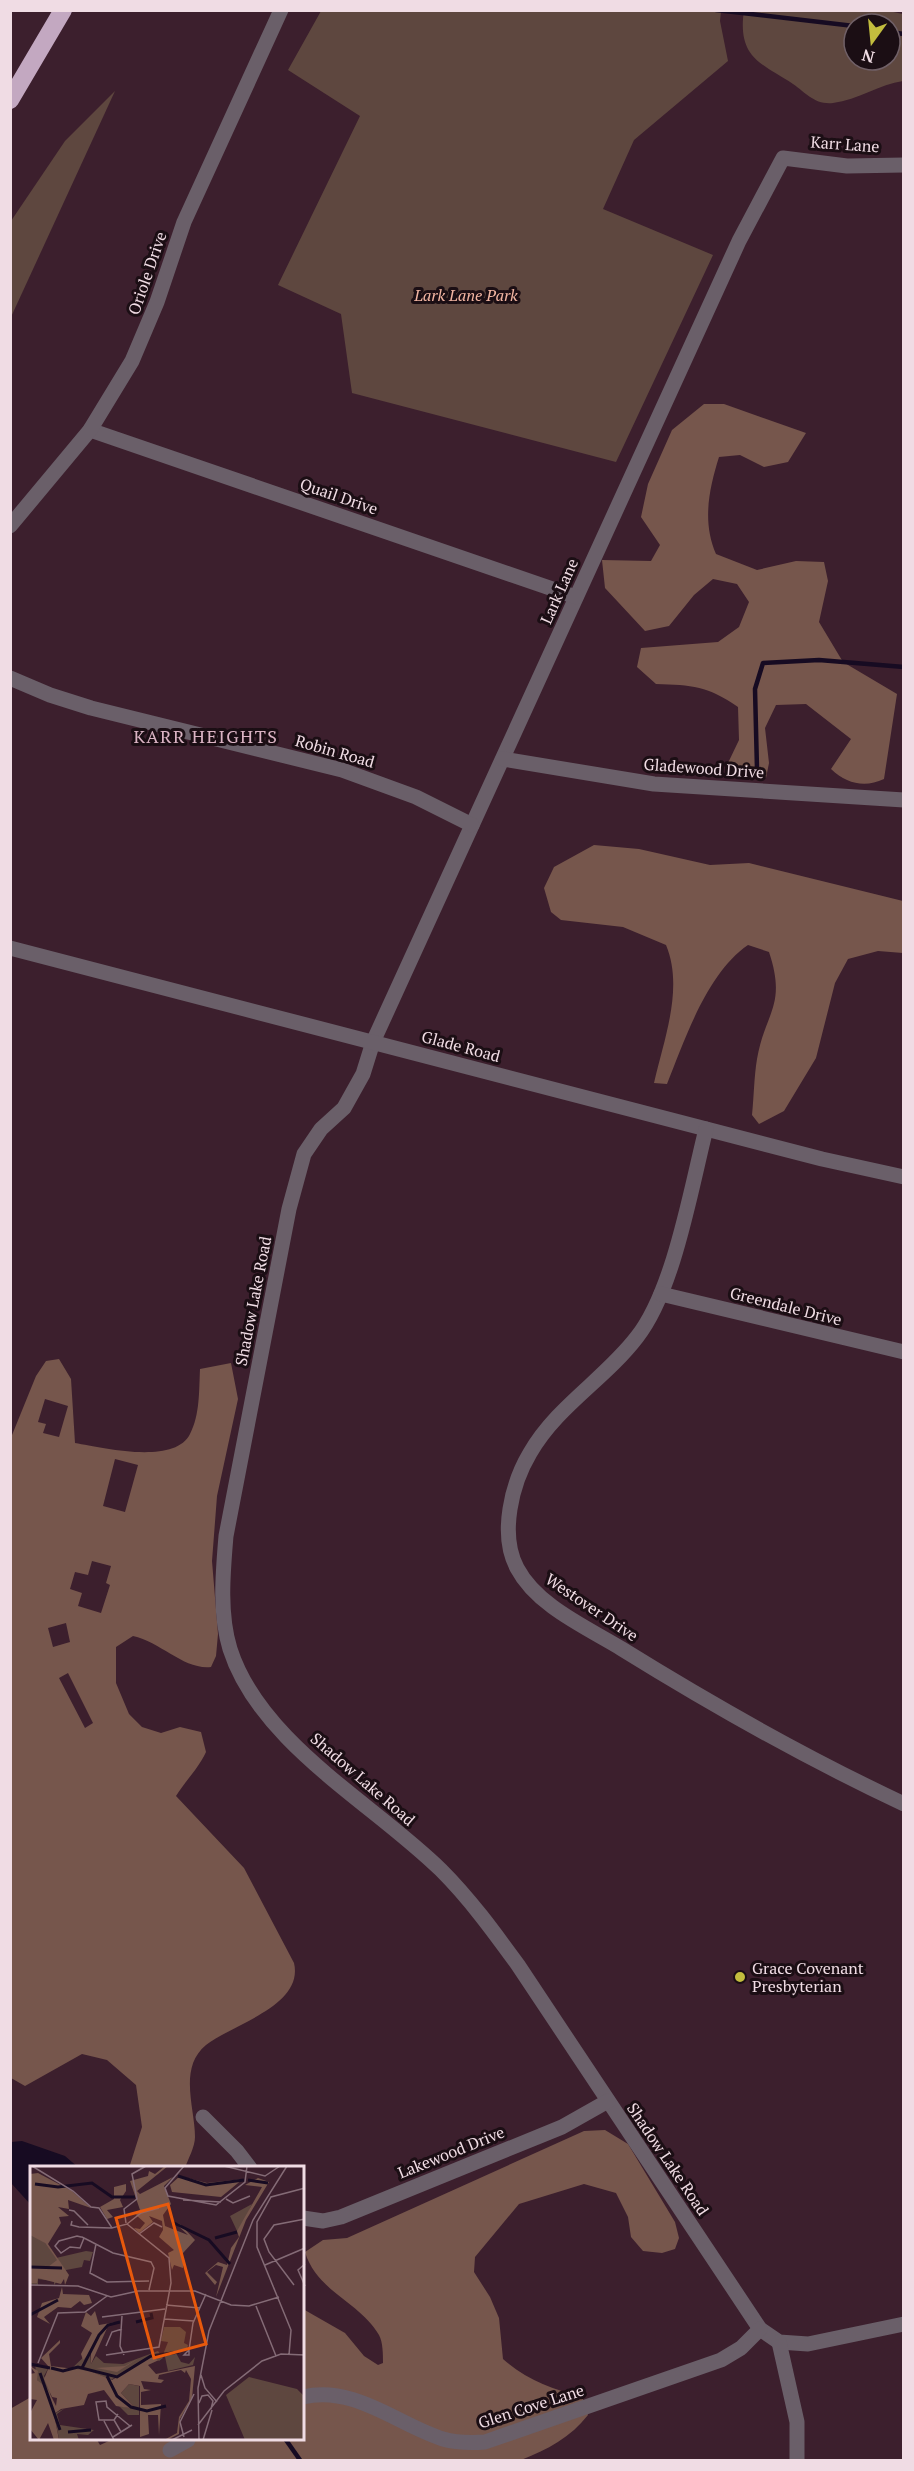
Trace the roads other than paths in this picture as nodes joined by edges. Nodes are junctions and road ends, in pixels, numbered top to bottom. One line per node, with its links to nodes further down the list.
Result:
1 (63, 10): 3 (highway)
2 (281, 10): 6 (street, Oriole Drive)
3 (10, 100)
4 (783, 158): 5 (street, Karr Lane); 8 (street, Lark Lane)
5 (903, 165)
6 (90, 430): 7 (street, Oriole Drive); 8 (street, Quail Drive)
7 (10, 526)
8 (576, 597): 10 (street, Lark Lane)
9 (10, 678): 12 (street, Robin Road)
10 (503, 759): 11 (street, Gladewood Drive); 12 (street, Lark Lane)
11 (903, 800)
12 (472, 825): 14 (street, Lark Lane)
13 (10, 948): 14 (street, Glade Road)
14 (373, 1041): 15 (street, Glade Road); 20 (street, Shadow Lake Road)
15 (706, 1129): 16 (street, Glade Road); 17 (street, Westover Drive)
16 (903, 1177)
17 (661, 1294): 18 (street, Greendale Drive); 19 (street, Westover Drive)
18 (903, 1352)
19 (903, 1804)
20 (608, 2101): 23 (street, Lakewood Drive); 25 (street, Shadow Lake Road)
21 (203, 2117): 22 (street)
22 (248, 2166)
23 (304, 2218)
24 (903, 2324): 26 (street)
25 (760, 2329): 26 (street, Shadow Lake Road); 27 (street, Glen Cove Lane)
26 (779, 2342): 30 (street)
27 (304, 2397)
28 (185, 2441): 29 (street)
29 (170, 2450)
30 (797, 2460)

